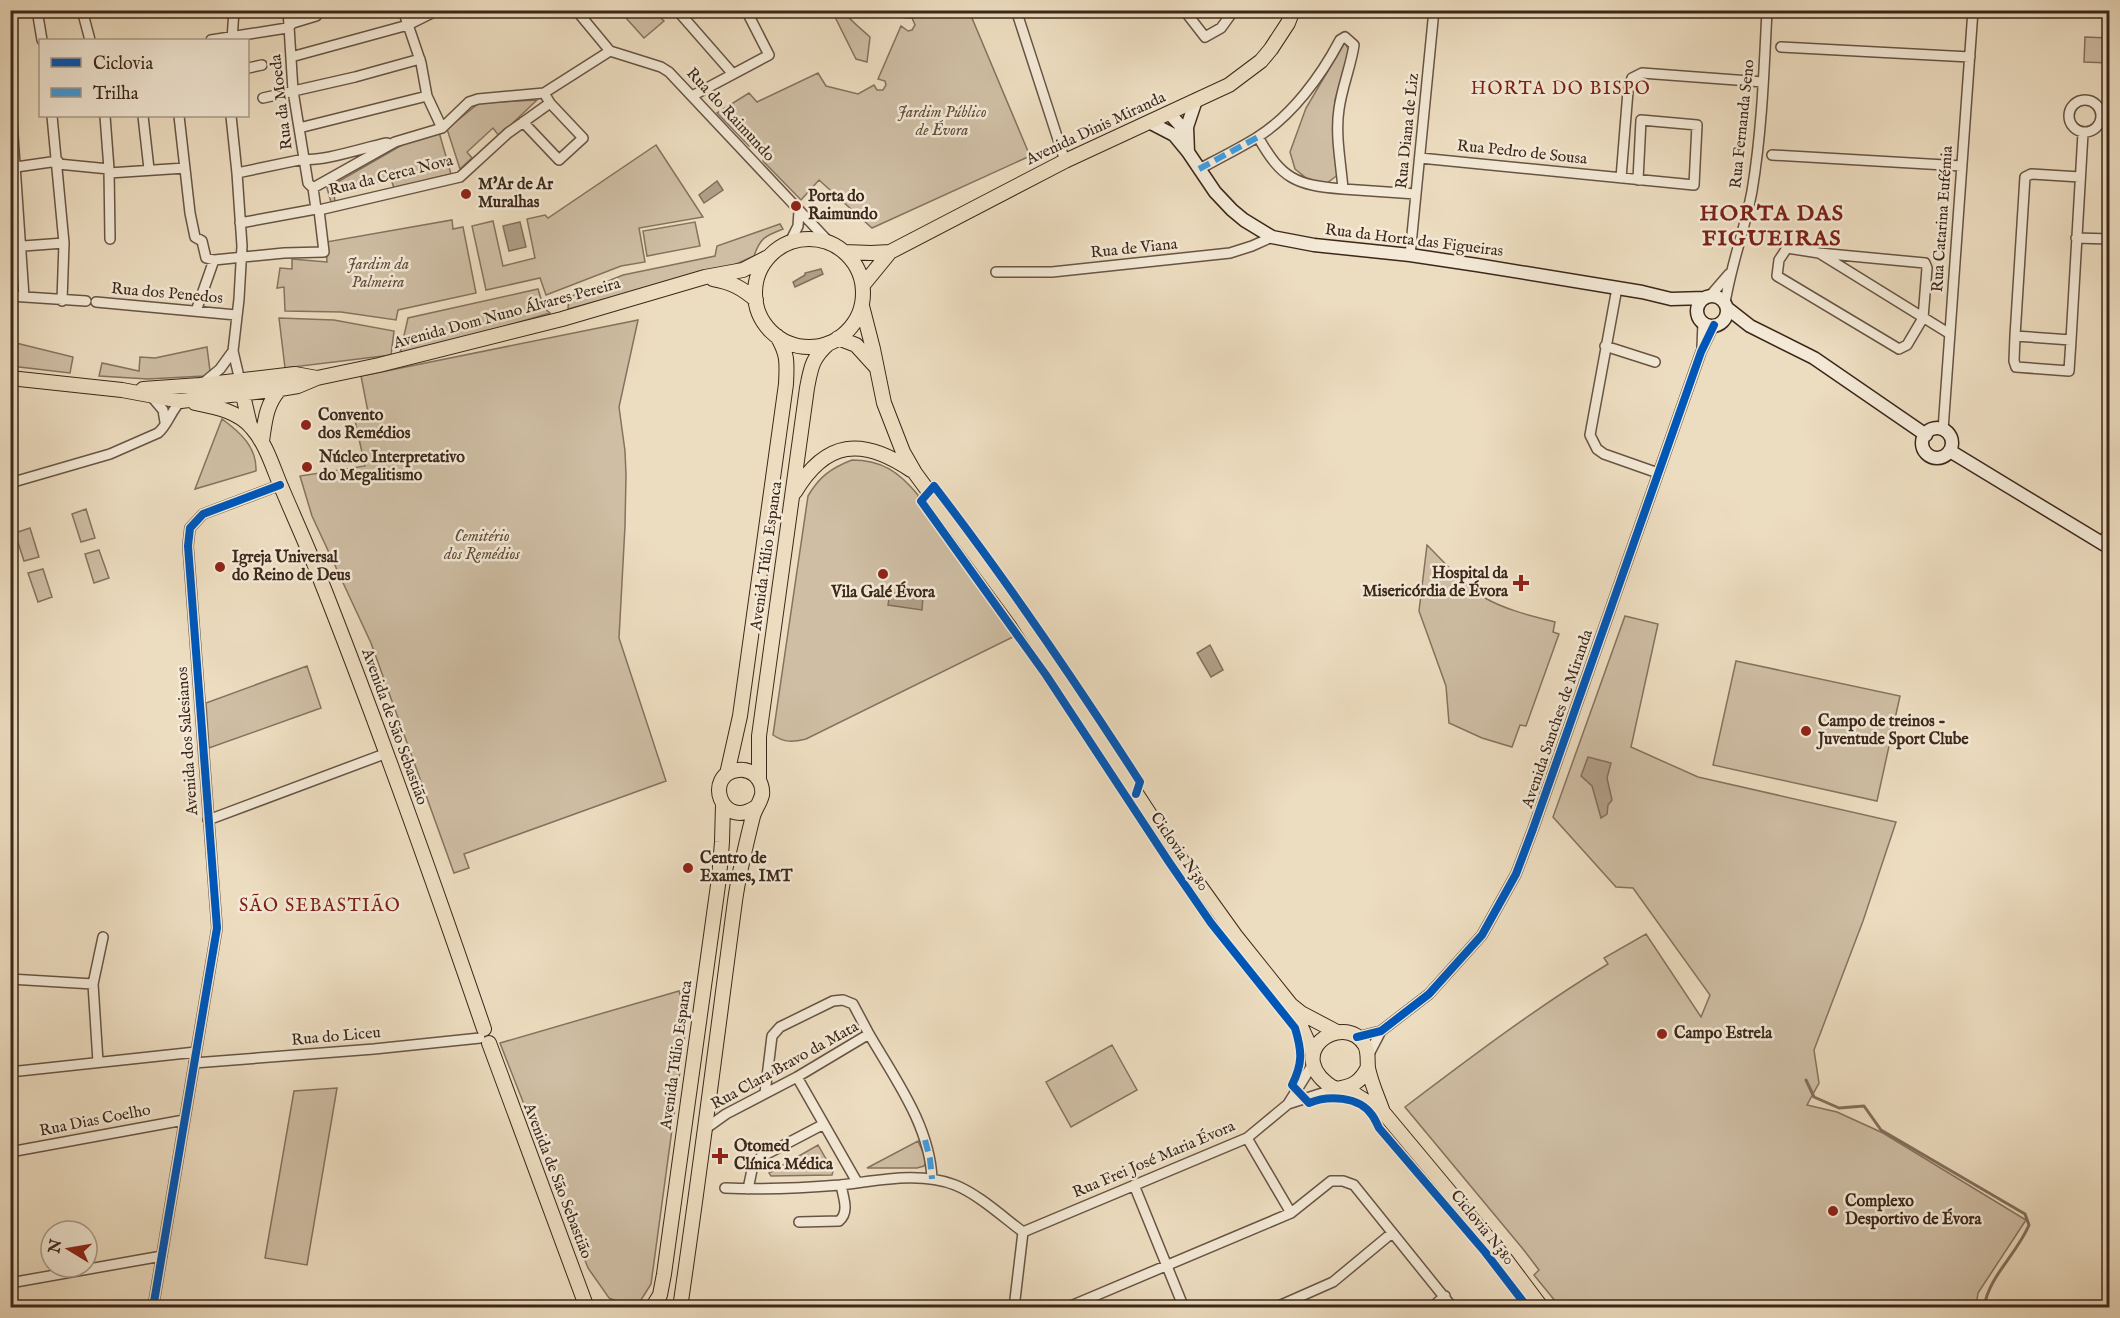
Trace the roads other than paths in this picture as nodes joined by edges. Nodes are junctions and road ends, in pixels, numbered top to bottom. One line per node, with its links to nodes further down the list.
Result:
1 (36, 10): 20 (street)
2 (82, 10): 21 (street)
3 (234, 10): 22 (street)
4 (288, 10): 18 (street, Rua da Moeda)
5 (315, 10): 18 (street)
6 (403, 10): 19 (street)
7 (438, 10): 19 (street)
8 (576, 10): 24 (street)
9 (677, 10): 30 (street)
10 (746, 10): 30 (street)
11 (1016, 10): 57 (street)
12 (1184, 10): 13 (street)
13 (1234, 10)
14 (1293, 10): 38 (main road, Avenida Dinis Miranda)
15 (1434, 10): 55 (street, Rua Diana de Liz)
16 (1767, 10): 31 (street, Rua Fernanda Seno)
17 (1973, 10): 26 (street, Rua Catarina Eufémia)
18 (290, 25): 22 (street); 25 (street, Rua da Moeda)
19 (408, 25): 25 (street); 27 (street)
20 (42, 39)
21 (90, 39)
22 (232, 39)
23 (1780, 47): 26 (street)
24 (610, 51): 34 (street); 36 (street, Rua do Raimundo)
25 (291, 57): 32 (street, Rua da Moeda)
26 (1970, 57): 60 (street, Rua Catarina Eufémia)
27 (420, 59): 32 (street); 35 (street)
28 (262, 65): 29 (street)
29 (249, 68)
30 (733, 74): 36 (street)
31 (1763, 82): 67 (street); 92 (street, Rua Fernanda Seno)
32 (293, 91): 37 (street); 48 (street, Rua da Moeda)
33 (10, 92): 59 (street)
34 (544, 93): 39 (street); 49 (street)
35 (427, 96): 48 (street); 49 (street)
36 (692, 96): 73 (street, Rua do Raimundo)
37 (263, 98)
38 (1196, 100): 40 (main road, Avenida Dinis Miranda); 53 (street)
39 (550, 103): 46 (street, Rua da Cerca Nova); 46 (street)
40 (1169, 113): 47 (main road, Avenida Dinis Miranda); 53 (street, Rua da Horta das Figueiras)
41 (52, 117): 58 (street)
42 (105, 117): 64 (street)
43 (143, 117): 62 (street)
44 (179, 117): 61 (street)
45 (231, 117): 65 (street)
46 (524, 122): 72 (street, Rua da Cerca Nova)
47 (1149, 122): 53 (street, Rua da Horta das Figueiras); 57 (main road, Avenida Dinis Miranda)
48 (299, 128): 56 (street, Rua da Moeda)
49 (442, 128): 52 (street)
50 (2083, 133): 66 (street)
51 (1258, 137): 63 (street); 70 (street); 70 (street)
52 (395, 142): 56 (street); 69 (street)
53 (1188, 152): 63 (street, Rua da Horta das Figueiras)
54 (1772, 155): 60 (street)
55 (1420, 158): 67 (street, Rua Pedro de Sousa); 71 (street, Rua Diana de Liz)
56 (304, 159): 65 (street); 69 (street, Rua da Moeda)
57 (1065, 161): 85 (main road, Avenida Dinis Miranda)
58 (58, 162): 59 (street); 64 (street); 81 (street)
59 (14, 163): 83 (street)
60 (1962, 166): 109 (street, Rua Catarina Eufémia)
61 (185, 168): 62 (street); 90 (street)
62 (149, 169): 64 (street)
63 (1199, 169): 75 (street, Rua da Horta das Figueiras)
64 (109, 171): 77 (street)
65 (237, 173): 74 (street)
66 (2080, 177): 76 (street); 111 (street)
67 (1621, 178): 68 (street, Rua Pedro de Sousa)
68 (1638, 180): 68 (street, Rua Pedro de Sousa)
69 (313, 188): 72 (street, Rua da Moeda)
70 (1343, 189): 71 (street)
71 (1416, 194): 87 (street, Rua Diana de Liz)
72 (318, 209): 74 (street, Rua da Cerca Nova); 89 (street, Rua da Moeda)
73 (799, 211): 79 (street); 80 (street, Rua do Raimundo)
74 (240, 223): 89 (street)
75 (1272, 237): 87 (street, Rua da Horta das Figueiras); 91 (street, Rua de Viana)
76 (2076, 238): 78 (street); 112 (street)
77 (110, 239)
78 (2109, 239)
79 (790, 242): 80 (main road); 88 (main road)
80 (829, 242): 84 (main road)
81 (64, 243): 83 (street); 101 (street)
82 (10, 247): 83 (street)
83 (21, 247): 97 (street)
84 (845, 252): 85 (main road, Avenida Dinis Miranda); 94 (main road)
85 (890, 252): 94 (main road, Avenida Dinis Miranda)
86 (1818, 253): 106 (street); 106 (street); 106 (street)
87 (1410, 255): 95 (street, Rua da Horta das Figueiras)
88 (770, 256): 93 (main road, Avenida Dom Nuno Álvares Pereira); 100 (main road)
89 (242, 257): 90 (street); 105 (street)
90 (214, 260): 104 (street)
91 (996, 272)
92 (1729, 274): 98 (street, Rua Fernanda Seno); 103 (street, Rua Fernanda Seno)
93 (705, 277): 100 (main road); 119 (main road, Avenida Dom Nuno Álvares Pereira)
94 (863, 285): 102 (main road)
95 (1617, 288): 99 (street, Rua da Horta das Figueiras); 114 (street)
96 (10, 297): 97 (street, Rua dos Penedos)
97 (24, 297): 101 (street, Rua dos Penedos)
98 (1707, 297): 99 (street, Rua da Horta das Figueiras); 103 (street, Rua da Horta das Figueiras); 107 (street)
99 (1671, 299): 107 (street, Rua da Horta das Figueiras)
100 (756, 300): 110 (main road)
101 (62, 301): 104 (street, Rua dos Penedos)
102 (862, 306): 113 (main road); 117 (main road)
103 (1726, 306): 107 (street); 108 (street, Rua da Horta das Figueiras)
104 (196, 311): 105 (street, Rua dos Penedos)
105 (236, 315): 115 (street)
106 (1923, 318): 109 (street)
107 (1709, 321): 108 (street, Rua da Horta das Figueiras); 133 (street, Avenida Sanches de Miranda)
108 (1750, 326): 129 (street, Rua da Horta das Figueiras)
109 (1950, 334): 128 (street, Rua Catarina Eufémia)
110 (777, 336): 113 (main road); 140 (main road, Avenida Túlio Espanca)
111 (2015, 336): 112 (street); 112 (street)
112 (2070, 340)
113 (834, 341): 117 (main road); 136 (main road, Avenida Túlio Espanca)
114 (1605, 346): 116 (street); 133 (street)
115 (233, 351): 120 (street); 121 (street)
116 (1655, 362)
117 (877, 369): 132 (main road)
118 (10, 378): 123 (main road)
119 (317, 378): 121 (main road, Avenida Dom Nuno Álvares Pereira); 122 (main road, Avenida Dom Nuno Álvares Pereira)
120 (200, 385): 121 (main road, Avenida Dom Nuno Álvares Pereira); 123 (main road, Avenida Dom Nuno Álvares Pereira)
121 (241, 387): 122 (main road, Avenida Dom Nuno Álvares Pereira); 125 (main road, Avenida Dom Nuno Álvares Pereira); 127 (main road, Avenida de São Sebastião)
122 (280, 389): 130 (main road)
123 (122, 390): 124 (main road, Avenida Dom Nuno Álvares Pereira)
124 (152, 397): 125 (main road, Avenida Dom Nuno Álvares Pereira); 126 (street)
125 (181, 401): 126 (street); 127 (main road, Avenida de São Sebastião)
126 (165, 424): 134 (street)
127 (250, 425): 130 (main road, Avenida de São Sebastião)
128 (1943, 430): 129 (street); 131 (street)
129 (1926, 435): 131 (street)
130 (262, 441): 135 (main road, Avenida de São Sebastião)
131 (1950, 451): 138 (street)
132 (915, 473): 136 (main road); 148 (main road)
133 (1659, 473): 149 (street, Avenida Sanches de Miranda)
134 (10, 483)
135 (280, 485): 139 (main road, Avenida de São Sebastião); 144 (street, Avenida dos Salesianos)
136 (792, 496): 141 (main road, Avenida Túlio Espanca)
137 (2109, 529): 138 (street)
138 (2106, 545)
139 (387, 753): 144 (street); 152 (main road, Avenida de São Sebastião)
140 (727, 774): 141 (main road); 142 (main road, Avenida Túlio Espanca)
141 (759, 780): 143 (main road, Avenida Túlio Espanca)
142 (723, 804): 143 (main road); 190 (main road, Avenida Túlio Espanca)
143 (756, 807): 163 (main road, Avenida Túlio Espanca)
144 (208, 820): 154 (street, Avenida dos Salesianos)
145 (104, 937): 147 (street)
146 (10, 979): 147 (street)
147 (93, 984): 157 (street)
148 (1291, 1005): 150 (main road); 155 (main road)
149 (1381, 1031): 153 (street, Avenida Sanches de Miranda); 156 (street, Avenida Sanches de Miranda)
150 (1336, 1032): 153 (main road); 155 (main road)
151 (870, 1034): 160 (street, Rua Clara Bravo da Mata); 162 (street); 172 (street, Rua Clara Bravo da Mata)
152 (484, 1036): 158 (street, Rua do Liceu); 186 (main road, Avenida de São Sebastião)
153 (1357, 1037): 156 (main road)
154 (196, 1052): 157 (street); 158 (street, Avenida dos Salesianos)
155 (1313, 1059): 161 (main road); 164 (street, Rua Frei José Maria Évora)
156 (1368, 1061): 161 (main road); 165 (main road)
157 (98, 1062): 159 (street)
158 (194, 1063): 167 (street)
159 (10, 1072)
160 (797, 1077): 162 (street, Rua Clara Bravo da Mata); 168 (street)
161 (1340, 1089): 164 (street, Rua Frei José Maria Évora); 165 (main road)
162 (765, 1094): 166 (street, Rua Clara Bravo da Mata)
163 (709, 1096): 166 (street); 169 (main road, Avenida Túlio Espanca)
164 (1288, 1104): 170 (street, Rua Frei José Maria Évora)
165 (1383, 1113): 198 (main road)
166 (726, 1114): 169 (street, Rua Clara Bravo da Mata)
167 (184, 1120): 171 (street, Rua Dias Coelho); 182 (street)
168 (824, 1124): 173 (street); 177 (street)
169 (705, 1129): 191 (main road, Avenida Túlio Espanca)
170 (1247, 1138): 175 (street, Rua Frei José Maria Évora); 178 (street)
171 (10, 1152)
172 (932, 1179): 173 (street); 180 (street)
173 (857, 1182): 174 (street)
174 (841, 1185): 177 (street); 179 (street)
175 (1134, 1185): 180 (street, Rua Frei José Maria Évora); 183 (street)
176 (725, 1188): 177 (street)
177 (748, 1189)
178 (1291, 1213): 181 (street); 183 (street)
179 (799, 1222)
180 (1023, 1232): 187 (street)
181 (1392, 1233): 185 (street); 195 (street)
182 (162, 1256): 184 (street); 188 (street)
183 (1166, 1265): 193 (street); 194 (street)
184 (10, 1283)
185 (1444, 1296): 196 (street); 197 (street)
186 (586, 1302): 189 (main road, Avenida de São Sebastião)
187 (1014, 1307): 192 (street)
188 (153, 1308)
189 (597, 1308)
190 (652, 1308)
191 (680, 1308)
192 (1030, 1308)
193 (1066, 1308)
194 (1184, 1308)
195 (1274, 1308)
196 (1431, 1308)
197 (1453, 1308)
198 (1542, 1308)

